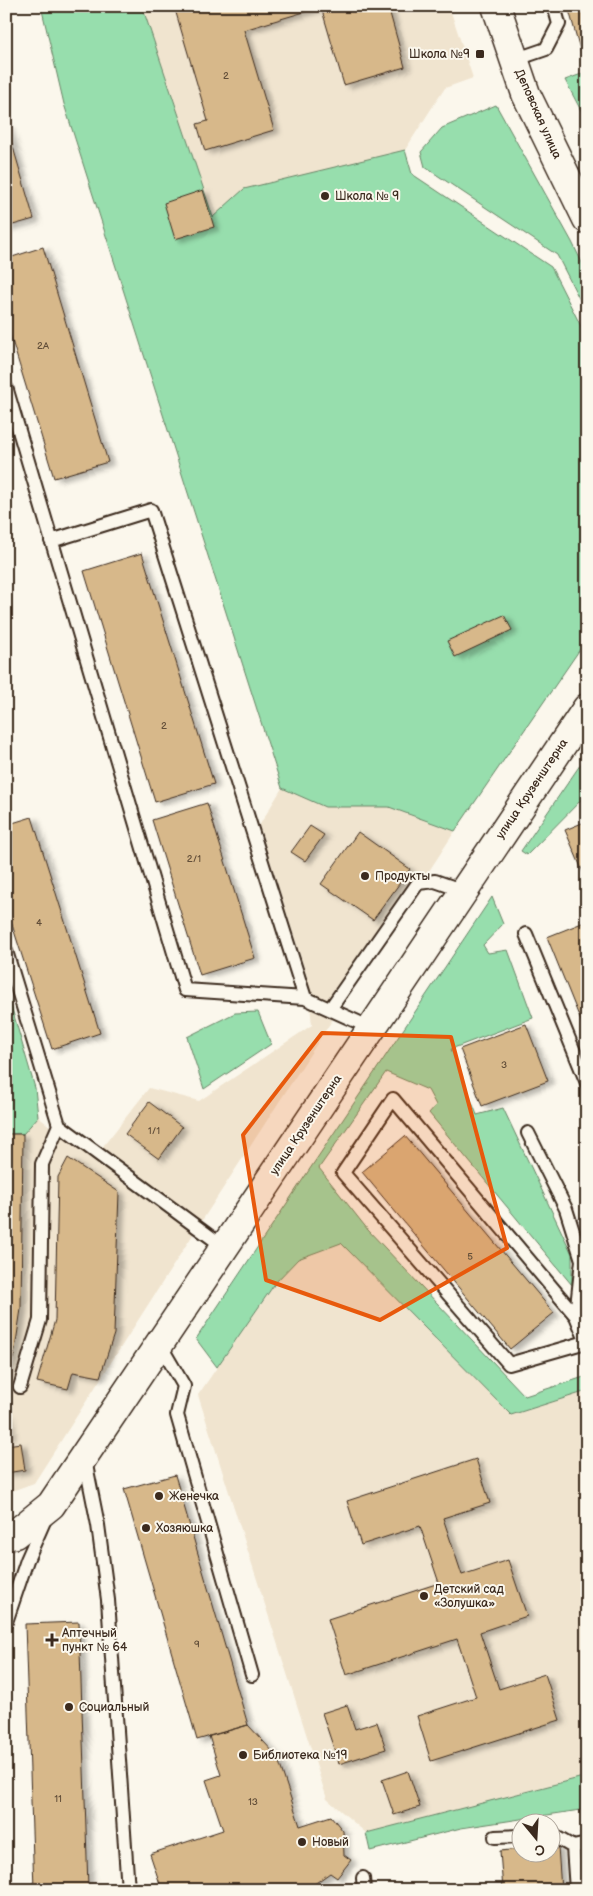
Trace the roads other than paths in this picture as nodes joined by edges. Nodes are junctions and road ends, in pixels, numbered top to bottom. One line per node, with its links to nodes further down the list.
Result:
1 (496, 6): 3 (street, Деповская улица)
2 (554, 6): 3 (lane)
3 (514, 60): 4 (street, Деповская улица)
4 (587, 219)
5 (6, 387): 6 (lane)
6 (51, 541): 11 (lane); 11 (lane)
7 (587, 708): 8 (street, улица Крузенштерна)
8 (464, 891): 12 (lane); 13 (street, улица Крузенштерна)
9 (526, 934): 14 (lane)
10 (6, 952): 15 (lane)
11 (305, 998): 12 (lane)
12 (330, 1009): 13 (lane)
13 (371, 1028): 17 (street, улица Крузенштерна)
14 (587, 1083)
15 (58, 1125): 17 (lane); 21 (lane)
16 (528, 1133): 18 (lane)
17 (224, 1247): 19 (street, улица Крузенштерна)
18 (576, 1316): 20 (lane); 20 (lane)
19 (160, 1343): 22 (street, улица Крузенштерна); 26 (lane)
20 (586, 1343)
21 (20, 1387)
22 (84, 1455): 23 (street, улица Крузенштерна); 32 (lane)
23 (51, 1505): 24 (street, улица Крузенштерна); 25 (lane)
24 (9, 1530)
25 (6, 1622)
26 (252, 1675)
27 (510, 1836): 28 (lane)
28 (495, 1837)
29 (560, 1839): 31 (lane)
30 (587, 1844): 31 (lane)
31 (573, 1847): 33 (lane)
32 (128, 1890)
33 (576, 1890)

